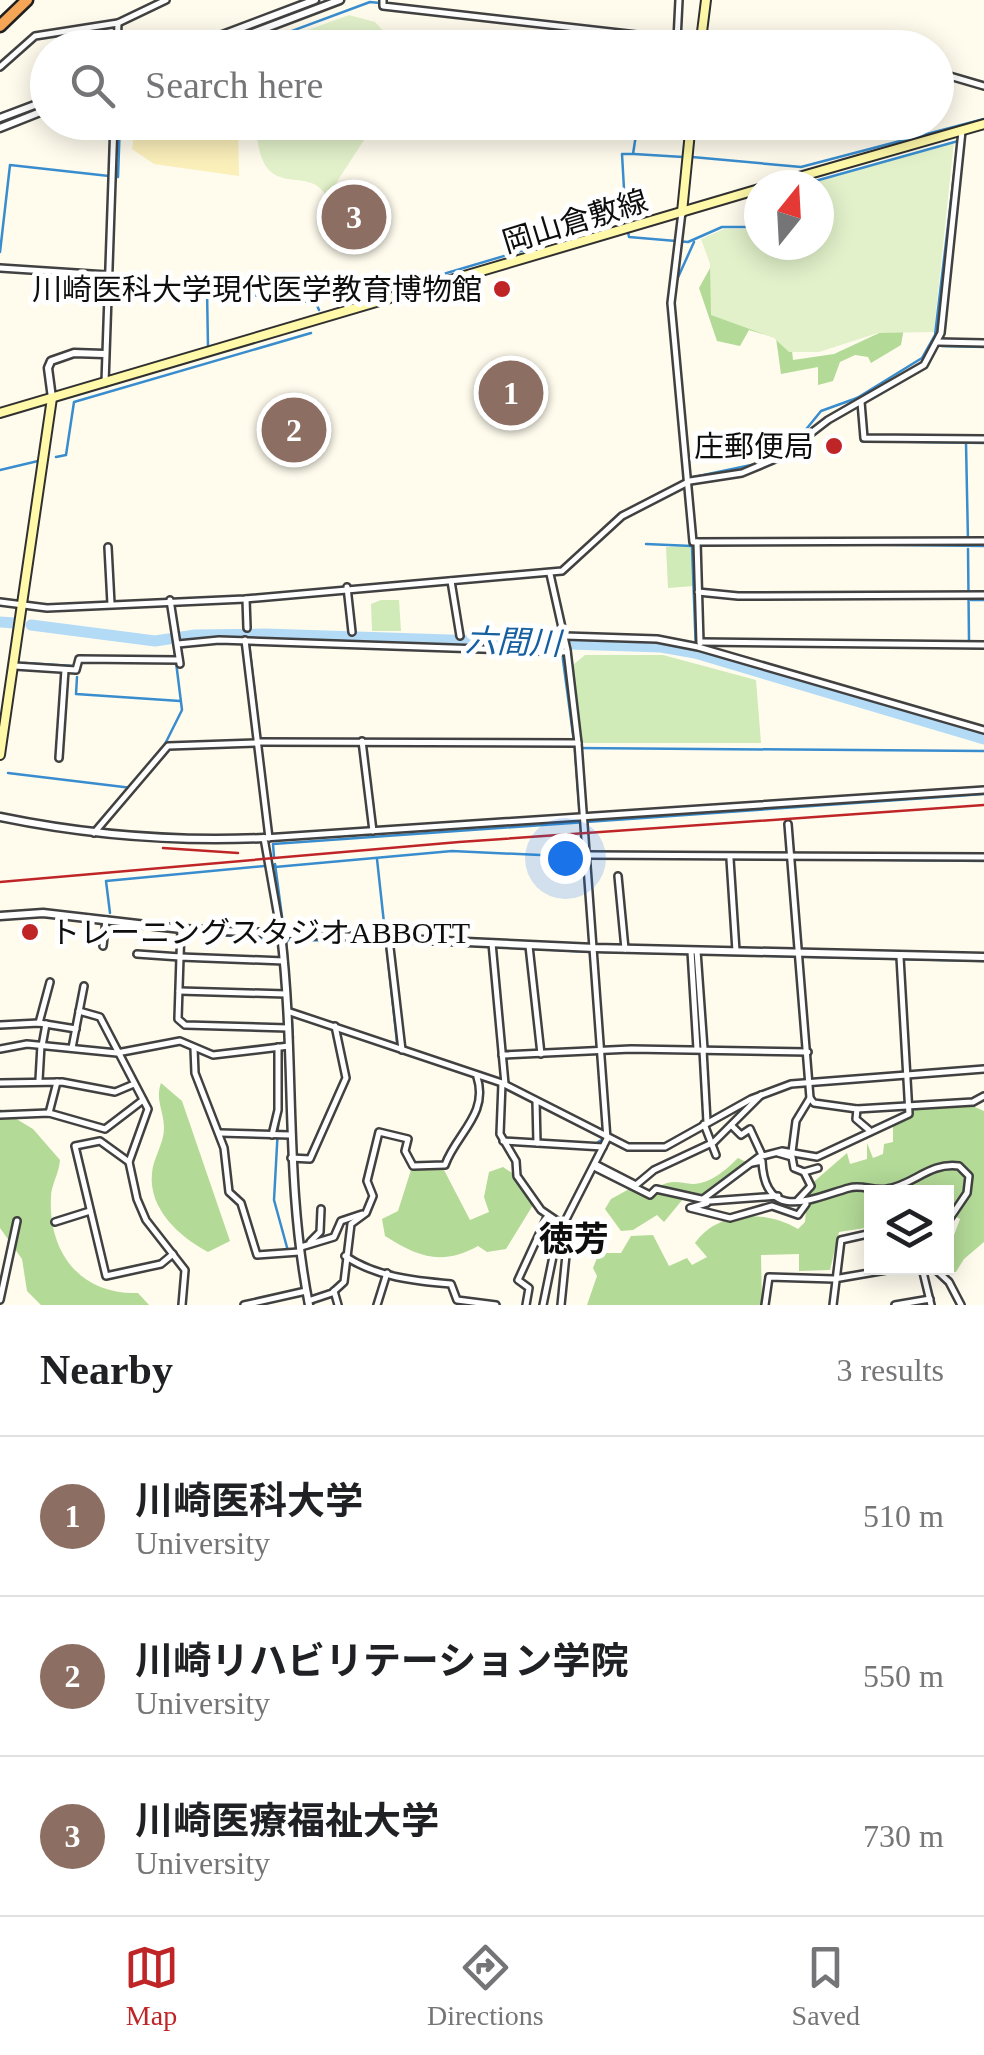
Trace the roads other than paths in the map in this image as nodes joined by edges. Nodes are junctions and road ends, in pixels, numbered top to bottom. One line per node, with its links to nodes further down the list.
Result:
1 (27, 0): 9 (highway)
2 (166, 0): 8 (street)
3 (315, 0): 12 (street)
4 (340, 0): 13 (street)
5 (679, 0): 15 (street)
6 (706, 0): 16 (main road)
7 (383, 2): 14 (street)
8 (118, 24): 10 (street); 11 (street)
9 (0, 26)
10 (76, 30)
11 (118, 30)
12 (236, 30)
13 (261, 30)
14 (585, 30)
15 (677, 30)
16 (702, 30)
17 (30, 40): 18 (street)
18 (0, 67)
19 (954, 77): 20 (street)
20 (984, 86)
21 (30, 107): 23 (street)
22 (30, 116): 25 (street)
23 (0, 118)
24 (984, 124): 26 (main road)
25 (0, 128)
26 (963, 128): 27 (main road); 36 (street)
27 (954, 131)
28 (113, 140): 35 (street)
29 (689, 140): 33 (main road)
30 (923, 140): 31 (main road)
31 (822, 170)
32 (744, 193): 33 (main road, 岡山倉敷線)
33 (682, 212): 39 (main road, 岡山倉敷線); 44 (street)
34 (0, 268): 35 (street)
35 (107, 275): 38 (street)
36 (938, 342): 37 (street); 41 (street)
37 (984, 343)
38 (104, 354): 39 (street); 40 (street)
39 (105, 383): 40 (main road, 岡山倉敷線)
40 (52, 398): 42 (main road, 岡山倉敷線); 57 (main road)
41 (859, 404): 43 (street); 44 (street)
42 (0, 413)
43 (984, 439)
44 (690, 481): 46 (street); 48 (street)
45 (984, 541): 46 (street)
46 (697, 545): 51 (street)
47 (108, 547): 56 (street)
48 (550, 574): 49 (street); 61 (street)
49 (450, 581): 50 (street); 60 (street)
50 (347, 587): 53 (street); 59 (street)
51 (698, 592): 52 (street); 64 (street)
52 (984, 595)
53 (246, 599): 54 (street); 58 (street)
54 (170, 600): 56 (street); 63 (street)
55 (0, 602): 57 (street)
56 (111, 604): 57 (street)
57 (24, 608): 67 (main road)
58 (248, 628)
59 (352, 632)
60 (460, 636)
61 (565, 638): 64 (street); 66 (street)
62 (248, 640): 63 (street); 66 (street); 71 (street)
63 (177, 643): 68 (street)
64 (699, 645): 65 (street); 70 (street)
65 (984, 645)
66 (565, 651): 73 (street)
67 (14, 670): 68 (street); 69 (street); 74 (main road)
68 (65, 670): 75 (street)
69 (0, 673)
70 (984, 730)
71 (259, 743): 72 (street); 81 (street); 82 (street)
72 (363, 744): 73 (street); 80 (street)
73 (577, 745): 78 (street)
74 (0, 756)
75 (59, 758)
76 (984, 790): 78 (street)
77 (0, 817): 81 (street)
78 (583, 820): 80 (street); 84 (street)
79 (788, 824): 83 (street)
80 (373, 832): 82 (street)
81 (94, 833): 82 (street)
82 (269, 838): 91 (street)
83 (792, 856): 84 (street); 85 (street); 102 (street)
84 (588, 857): 96 (street)
85 (984, 857)
86 (730, 859): 98 (street)
87 (618, 876): 97 (street)
88 (0, 916): 89 (street)
89 (106, 920): 90 (street); 94 (street)
90 (181, 932): 91 (street); 101 (street)
91 (283, 937): 92 (street); 105 (street)
92 (387, 939): 93 (street); 124 (street)
93 (492, 945): 95 (street); 129 (street)
94 (103, 946)
95 (529, 947): 96 (street); 128 (street)
96 (595, 948): 97 (street); 125 (street)
97 (624, 949): 100 (street)
98 (736, 952): 100 (street); 102 (street)
99 (136, 954): 101 (street)
100 (694, 954): 123 (street)
101 (180, 957): 105 (street); 108 (street)
102 (801, 957): 104 (street); 126 (street)
103 (984, 957): 104 (street)
104 (900, 960): 131 (street)
105 (284, 962): 109 (street)
106 (50, 982): 112 (street)
107 (84, 986): 110 (street)
108 (179, 991): 109 (street); 115 (street)
109 (288, 994): 111 (street)
110 (80, 1011): 116 (street); 127 (street)
111 (293, 1012): 114 (street); 115 (street)
112 (43, 1024): 113 (street); 116 (street); 117 (street)
113 (0, 1025)
114 (335, 1026): 124 (street); 163 (street)
115 (288, 1028): 119 (street)
116 (76, 1029): 121 (street)
117 (42, 1046): 120 (street); 121 (street); 133 (street)
118 (278, 1046): 119 (street); 122 (street); 152 (street)
119 (288, 1046): 153 (street)
120 (0, 1048)
121 (72, 1048): 127 (street)
122 (194, 1048): 127 (street); 151 (street)
123 (701, 1049): 125 (street); 126 (street); 148 (street)
124 (402, 1050): 132 (street)
125 (602, 1052): 128 (street); 154 (street)
126 (808, 1052): 134 (street)
127 (116, 1053): 137 (street)
128 (541, 1054): 129 (street)
129 (502, 1055): 138 (street)
130 (984, 1070): 131 (street)
131 (908, 1073): 134 (street); 144 (street)
132 (477, 1075): 138 (street); 178 (street)
133 (39, 1080): 135 (street); 136 (street)
134 (811, 1081): 139 (street); 141 (street)
135 (0, 1082)
136 (57, 1082): 137 (street); 146 (street)
137 (134, 1084): 142 (street)
138 (503, 1084): 143 (street); 155 (street)
139 (763, 1093): 148 (street); 149 (street)
140 (984, 1096): 144 (street)
141 (810, 1098): 145 (street); 160 (street)
142 (143, 1100): 146 (street); 164 (street)
143 (536, 1101): 154 (street); 156 (street)
144 (911, 1104): 145 (street); 150 (street)
145 (857, 1109): 150 (street)
146 (49, 1113): 147 (street)
147 (0, 1114)
148 (706, 1123): 154 (street); 157 (street)
149 (732, 1126): 157 (street); 162 (street)
150 (870, 1130): 160 (street)
151 (220, 1133): 152 (street); 188 (street)
152 (274, 1135): 153 (street)
153 (290, 1136): 163 (street)
154 (607, 1139): 158 (street)
155 (503, 1141): 156 (street); 179 (street)
156 (537, 1143): 158 (street)
157 (712, 1144): 161 (street); 166 (street)
158 (603, 1146): 166 (street)
159 (775, 1152): 160 (street); 162 (street); 168 (street)
160 (792, 1152)
161 (716, 1155)
162 (762, 1156): 165 (street)
163 (291, 1158): 188 (street)
164 (130, 1162): 177 (street); 189 (street)
165 (752, 1162): 171 (street); 172 (street)
166 (594, 1165): 172 (street); 182 (street)
167 (818, 1168): 168 (street)
168 (804, 1172): 173 (street)
169 (895, 1185): 176 (street)
170 (864, 1187): 174 (street)
171 (779, 1196): 172 (street); 173 (street)
172 (706, 1200): 174 (street)
173 (796, 1201): 174 (street)
174 (806, 1204)
175 (321, 1208): 185 (street)
176 (954, 1210)
177 (90, 1211): 181 (street); 189 (street)
178 (366, 1213): 185 (street); 190 (street)
179 (547, 1216): 182 (street); 206 (street)
180 (17, 1221): 187 (street)
181 (55, 1222)
182 (563, 1225): 183 (street)
183 (559, 1233): 207 (street); 208 (street)
184 (864, 1234): 195 (street)
185 (308, 1244): 188 (street)
186 (0, 1248): 187 (street)
187 (10, 1249): 198 (street)
188 (299, 1250): 196 (street)
189 (172, 1254): 201 (street)
190 (345, 1256): 191 (street); 197 (street)
191 (386, 1273): 204 (street); 205 (street)
192 (864, 1274): 195 (street)
193 (924, 1275): 199 (street)
194 (942, 1275): 212 (street)
195 (834, 1279): 209 (street); 210 (street)
196 (306, 1291): 200 (street); 202 (street)
197 (334, 1291): 200 (street); 203 (street)
198 (0, 1300)
199 (930, 1302): 211 (street)
200 (308, 1303)
201 (186, 1304)
202 (244, 1305)
203 (338, 1305)
204 (377, 1305)
205 (496, 1305)
206 (526, 1305)
207 (543, 1305)
208 (561, 1305)
209 (766, 1305)
210 (833, 1305)
211 (895, 1305)
212 (961, 1305)

